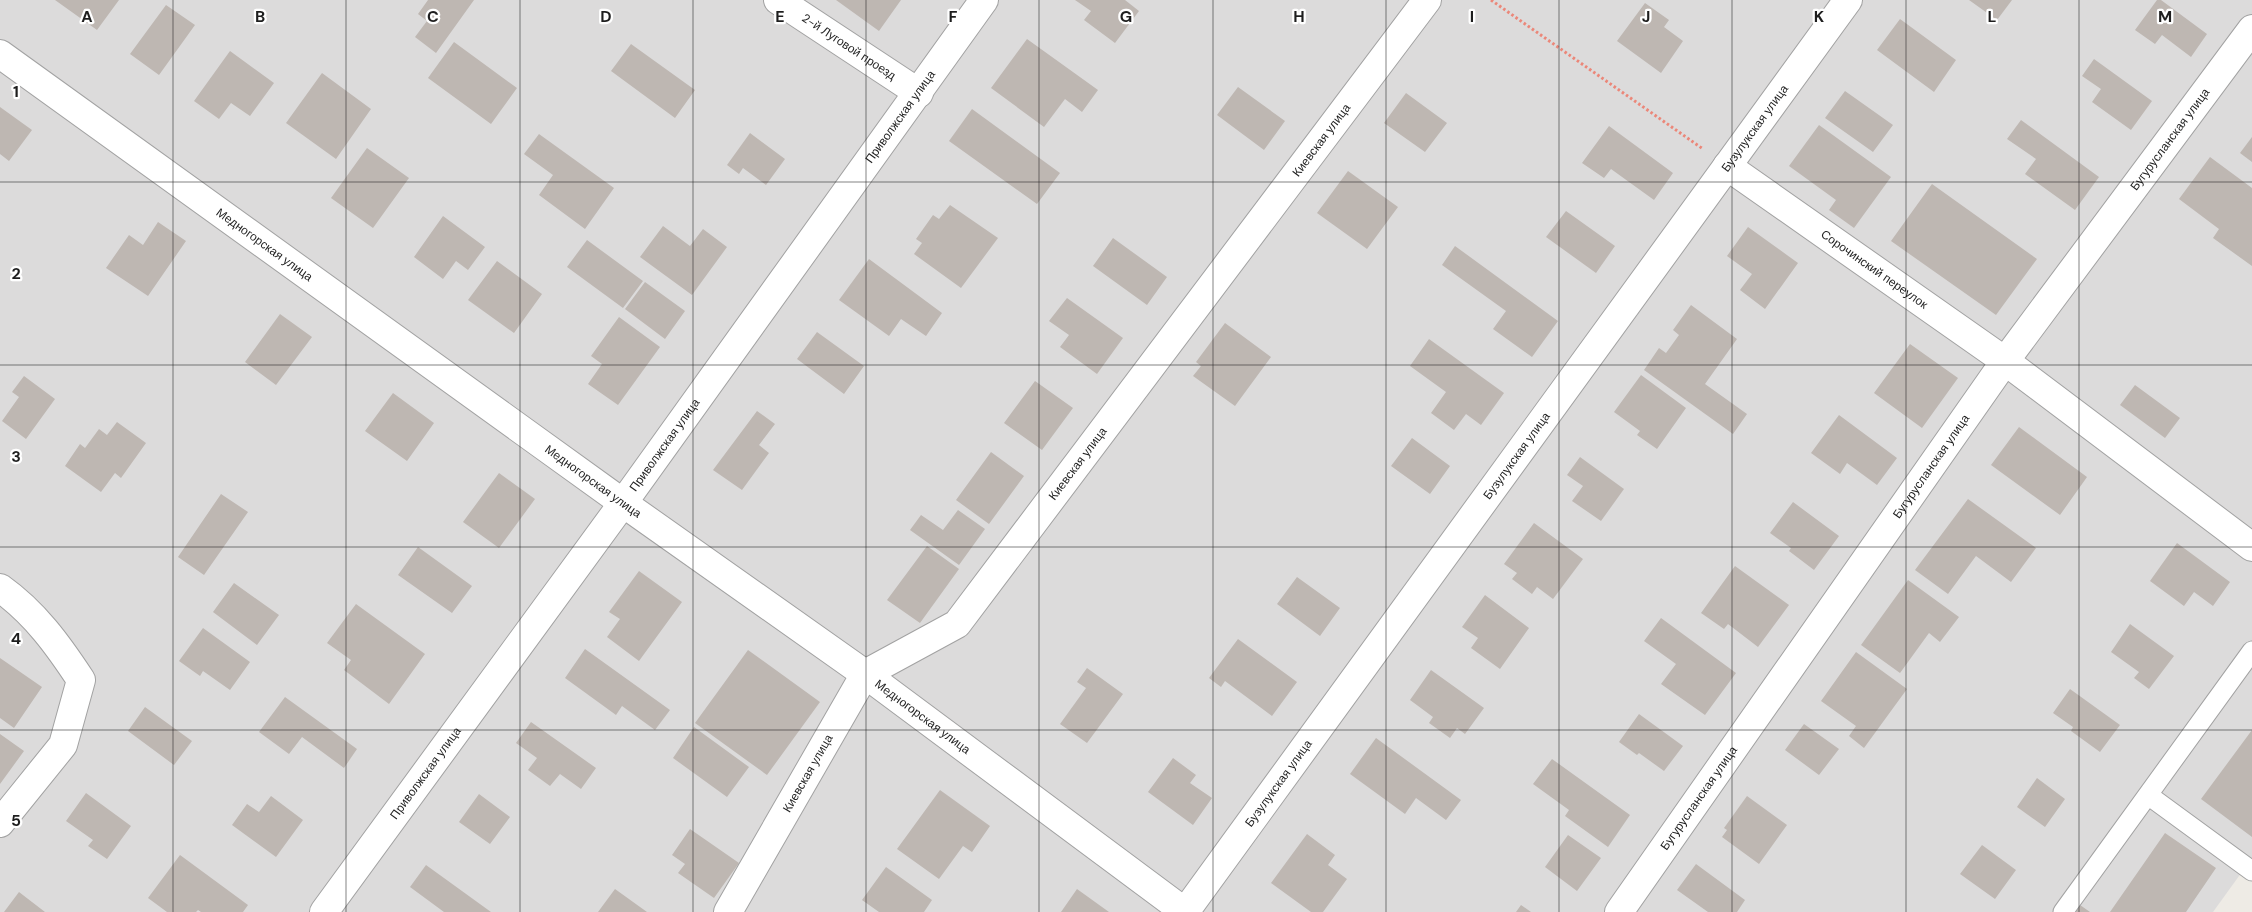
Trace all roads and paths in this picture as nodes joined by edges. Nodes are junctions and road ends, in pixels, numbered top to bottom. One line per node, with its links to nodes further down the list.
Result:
1 (778, 0): 8 (street, 2-й Луговой проезд)
2 (984, 0): 8 (street, Приволжская улица)
3 (1427, 0): 15 (street, Киевская улица)
4 (1491, 0): 9 (path)
5 (1848, 0): 9 (street, Бузулукская улица)
6 (2252, 29): 10 (street, Бугурусланская улица)
7 (0, 54): 11 (street, Медногорская улица)
8 (919, 92): 11 (street, Приволжская улица)
9 (1727, 166): 10 (street, Сорочинский переулок); 21 (street, Бузулукская улица)
10 (2005, 362): 12 (street, Сорочинский переулок); 22 (street, Бугурусланская улица)
11 (623, 503): 15 (street, Медногорская улица); 19 (street, Приволжская улица)
12 (2252, 547)
13 (0, 588): 17 (street)
14 (2252, 651): 16 (lane)
15 (865, 674): 20 (street, Киевская улица); 21 (street, Медногорская улица)
16 (2148, 795): 18 (lane); 23 (lane)
17 (0, 823)
18 (2252, 871)
19 (324, 912)
20 (728, 912)
21 (1185, 912)
22 (1619, 912)
23 (2063, 912)

